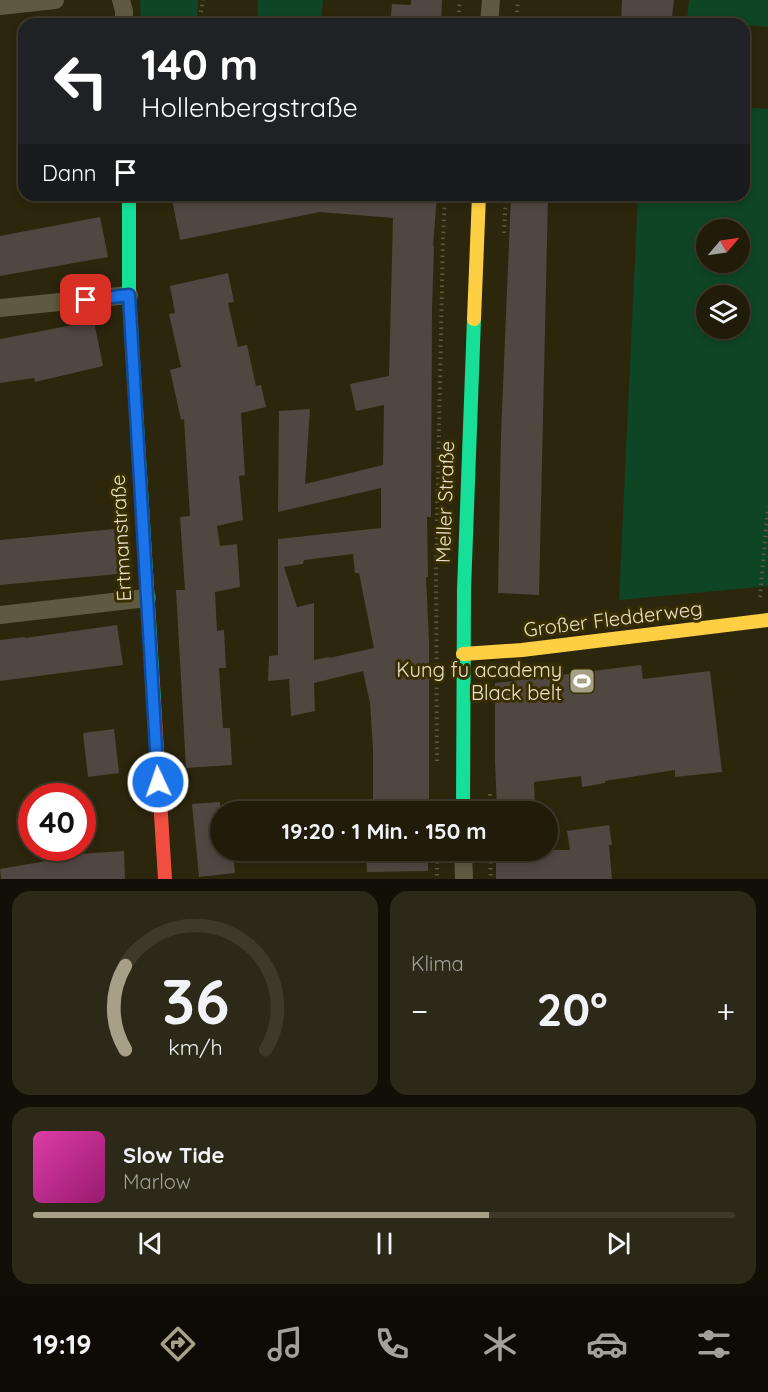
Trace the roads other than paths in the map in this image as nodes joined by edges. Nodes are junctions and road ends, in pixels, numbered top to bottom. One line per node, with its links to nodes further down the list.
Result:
1 (55, 0): 4 (street)
2 (122, 0): 5 (street)
3 (491, 0): 6 (street)
4 (0, 6)
5 (124, 18)
6 (490, 18)
7 (129, 201): 9 (street, Ertmanstraße)
8 (479, 201): 14 (street, Meller Straße)
9 (129, 295): 10 (street); 11 (street, Ertmanstraße)
10 (0, 308)
11 (147, 598): 12 (street); 17 (street, Ertmanstraße)
12 (0, 615)
13 (763, 621): 14 (street, Großer Fledderweg)
14 (463, 654): 15 (street, Meller Straße)
15 (463, 801)
16 (463, 861): 18 (street)
17 (165, 879)
18 (464, 879)

